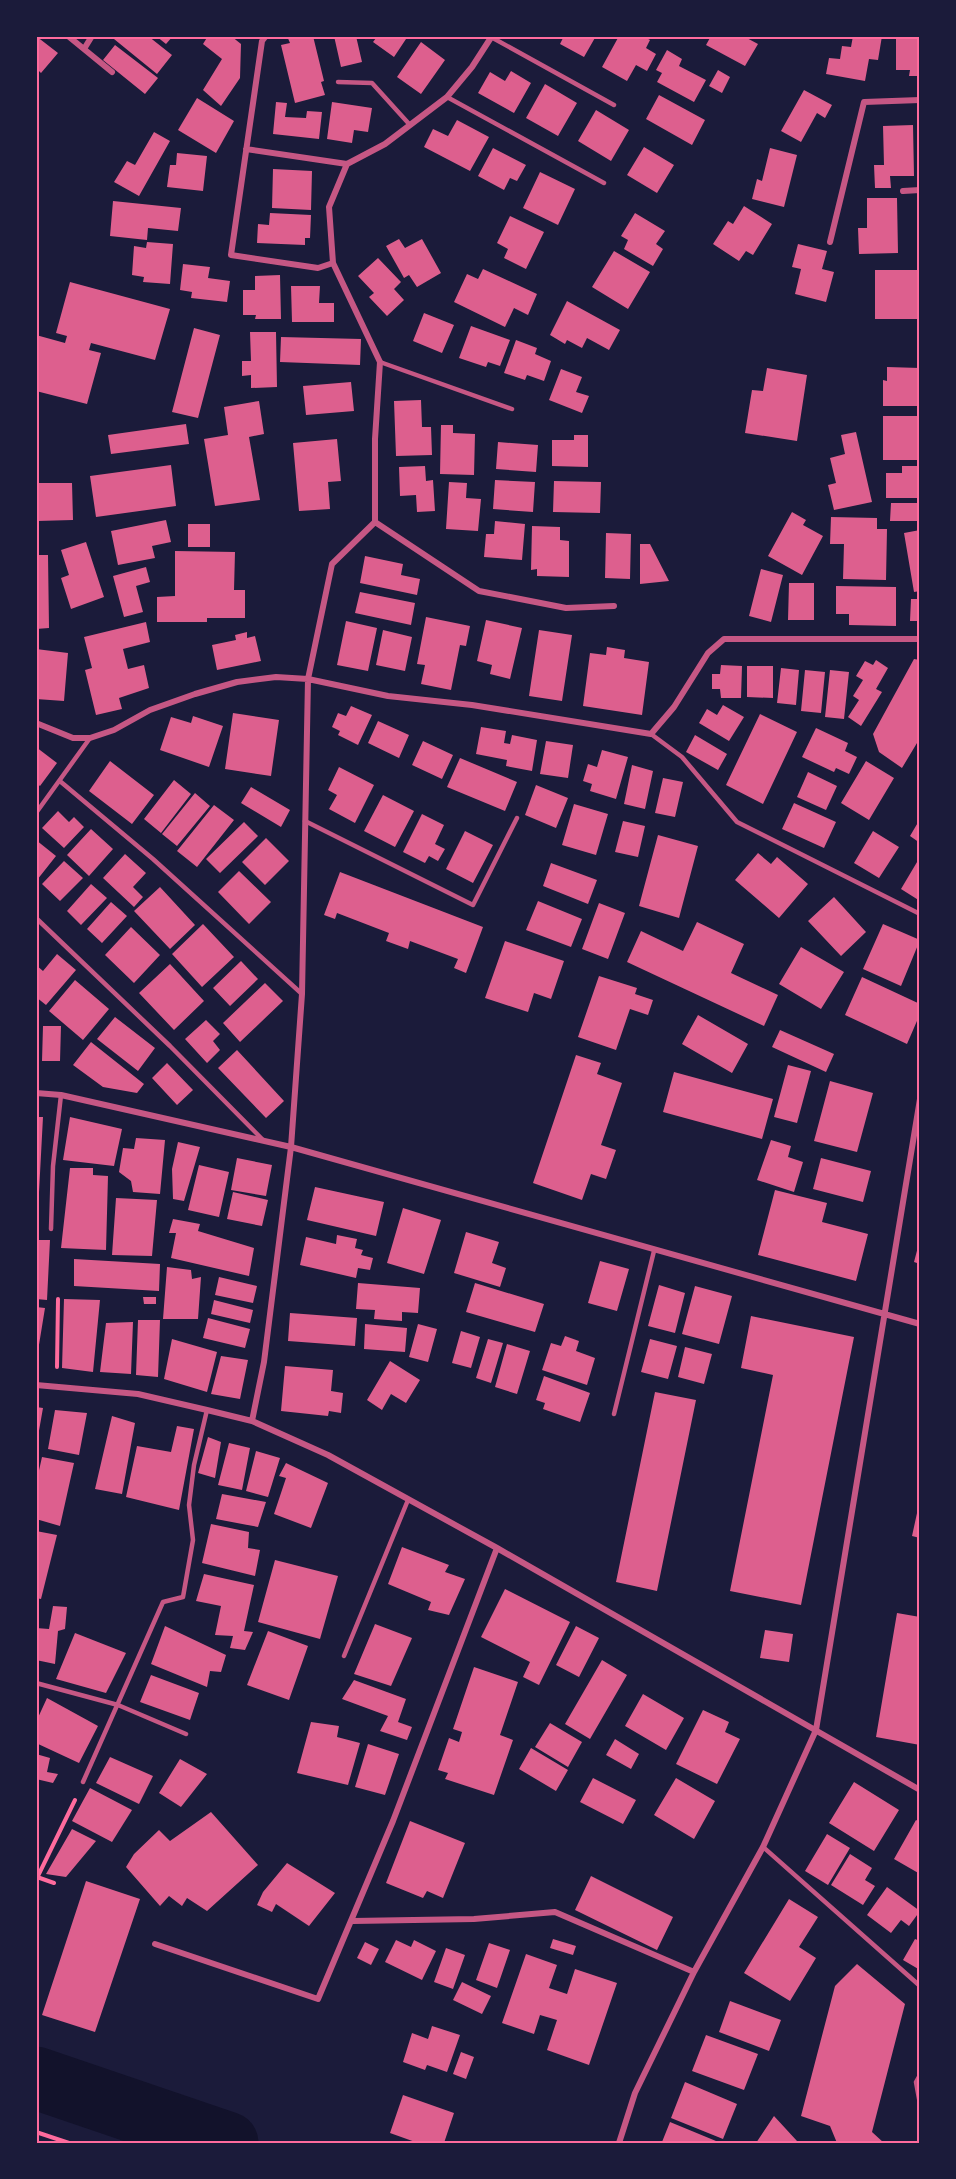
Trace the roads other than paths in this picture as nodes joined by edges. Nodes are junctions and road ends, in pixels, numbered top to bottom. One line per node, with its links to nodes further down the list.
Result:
1 (68, 36): 5 (street)
2 (92, 36): 5 (street)
3 (266, 36): 12 (street)
4 (491, 37): 8 (street); 10 (lane)
5 (84, 49): 6 (street)
6 (112, 72)
7 (338, 82): 11 (lane)
8 (447, 97): 11 (street); 14 (lane)
9 (920, 100): 17 (street)
10 (614, 105)
11 (410, 124): 13 (street)
12 (246, 149): 13 (street); 18 (street)
13 (347, 164): 18 (street)
14 (604, 183)
15 (920, 190): 16 (street)
16 (903, 191)
17 (830, 242)
18 (333, 263): 19 (street)
19 (380, 362): 20 (lane); 21 (street)
20 (512, 409)
21 (375, 522): 22 (street); 24 (street)
22 (614, 606)
23 (920, 639): 26 (street)
24 (308, 679): 26 (street); 27 (street); 31 (street)
25 (36, 723): 27 (street)
26 (651, 734): 32 (lane)
27 (90, 738): 28 (lane)
28 (61, 782): 29 (lane); 34 (lane)
29 (36, 813)
30 (517, 818): 31 (lane)
31 (305, 821): 34 (street)
32 (920, 914)
33 (36, 918): 38 (lane)
34 (302, 994): 39 (street)
35 (36, 1093): 36 (street)
36 (62, 1095): 38 (street); 40 (lane)
37 (920, 1099): 42 (street)
38 (265, 1142): 39 (street)
39 (291, 1147): 41 (street); 47 (street)
40 (51, 1229)
41 (654, 1251): 42 (street); 46 (lane)
42 (885, 1314): 43 (street); 53 (street)
43 (920, 1324)
44 (36, 1385): 45 (street)
45 (207, 1410): 47 (street); 52 (lane)
46 (614, 1414)
47 (252, 1421): 48 (street)
48 (408, 1500): 49 (street); 50 (lane)
49 (497, 1548): 53 (street); 58 (street)
50 (344, 1656)
51 (36, 1683): 52 (lane)
52 (118, 1705): 54 (lane); 55 (lane)
53 (816, 1730): 56 (street); 57 (street)
54 (186, 1734)
55 (83, 1782)
56 (920, 1790)
57 (763, 1847): 60 (street); 61 (lane)
58 (352, 1921): 59 (street); 60 (street)
59 (155, 1944)
60 (694, 1972): 64 (street)
61 (920, 1986)
62 (920, 2075): 63 (lane)
63 (920, 2104)
64 (619, 2143)

